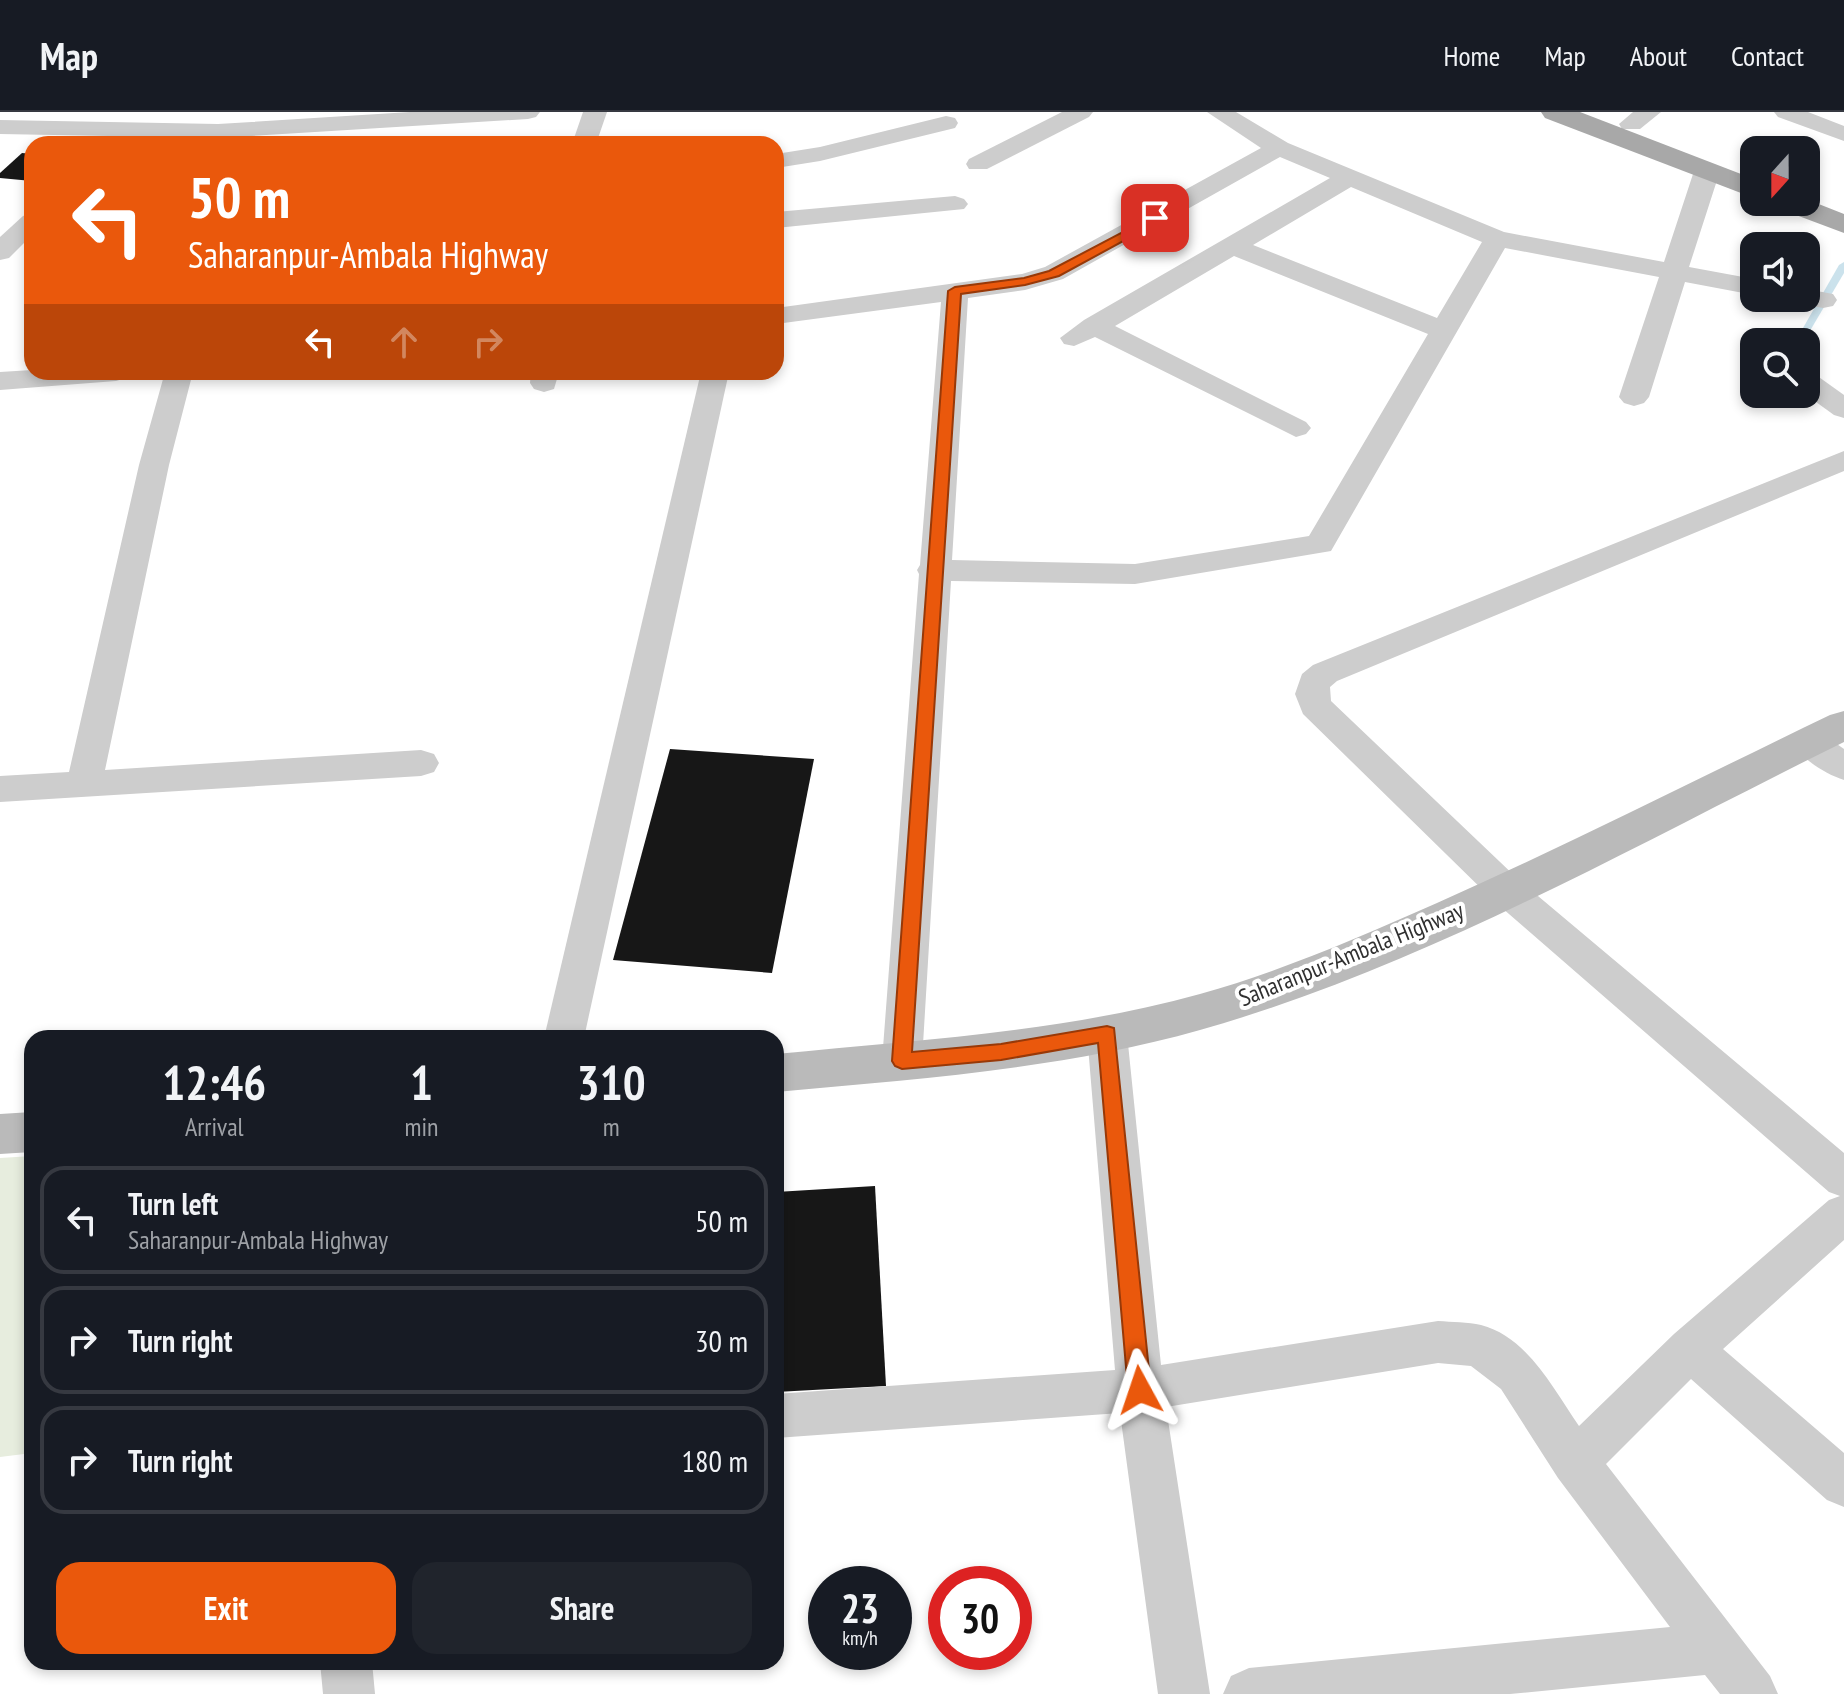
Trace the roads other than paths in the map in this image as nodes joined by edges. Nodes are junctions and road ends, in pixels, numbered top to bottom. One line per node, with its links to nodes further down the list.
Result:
1 (528, 112): 16 (street)
2 (595, 112): 17 (street)
3 (1081, 112): 20 (street)
4 (1219, 112): 18 (street)
5 (1555, 112): 22 (main road)
6 (1598, 112): 8 (main road)
7 (1786, 112): 13 (street)
8 (1640, 118): 21 (main road)
9 (65, 120): 12 (street); 14 (street)
10 (218, 121): 15 (street); 16 (street)
11 (946, 123): 19 (street)
12 (0, 127)
13 (1844, 134)
14 (118, 136)
15 (127, 136)
16 (279, 136)
17 (587, 136)
18 (1279, 148): 23 (street); 37 (street)
19 (784, 160)
20 (978, 164)
21 (1740, 165)
22 (1707, 171): 24 (main road); 35 (street)
23 (1349, 178): 32 (street); 33 (street)
24 (1740, 184)
25 (1820, 197): 27 (main road)
26 (955, 204): 29 (street)
27 (1844, 206)
28 (1820, 215): 30 (main road)
29 (784, 219)
30 (1844, 224)
31 (24, 229): 34 (street)
32 (1497, 239): 35 (street); 39 (street)
33 (1233, 246): 39 (street); 47 (street)
34 (0, 252)
35 (1674, 273): 36 (street); 45 (street)
36 (1740, 285)
37 (955, 291): 38 (street); 49 (street)
38 (784, 315)
39 (1444, 331): 49 (street)
40 (24, 379): 43 (street)
41 (177, 380): 52 (street)
42 (713, 380): 55 (street)
43 (0, 381)
44 (1820, 391): 46 (street)
45 (1634, 397)
46 (1844, 409)
47 (1296, 428)
48 (1844, 460): 54 (street)
49 (933, 570): 57 (street)
50 (1832, 745): 54 (main road, Saharanpur-Ambala Highway)
51 (421, 763): 52 (street)
52 (84, 784): 53 (street)
53 (0, 789)
54 (1507, 891): 56 (main road, Saharanpur-Ambala Highway); 61 (street)
55 (566, 1030)
56 (1107, 1034): 57 (main road, Saharanpur-Ambala Highway); 64 (street)
57 (902, 1061): 58 (main road, Saharanpur-Ambala Highway)
58 (784, 1072)
59 (24, 1132): 60 (main road)
60 (0, 1134)
61 (1844, 1179)
62 (1844, 1213): 63 (street)
63 (1690, 1349): 66 (street); 67 (street)
64 (1140, 1390): 65 (street); 66 (street); 71 (street)
65 (784, 1415)
66 (1575, 1462): 68 (street)
67 (1844, 1484)
68 (1715, 1648): 72 (street); 73 (street)
69 (347, 1670): 70 (street)
70 (349, 1694)
71 (1184, 1694)
72 (1249, 1694)
73 (1752, 1694)

